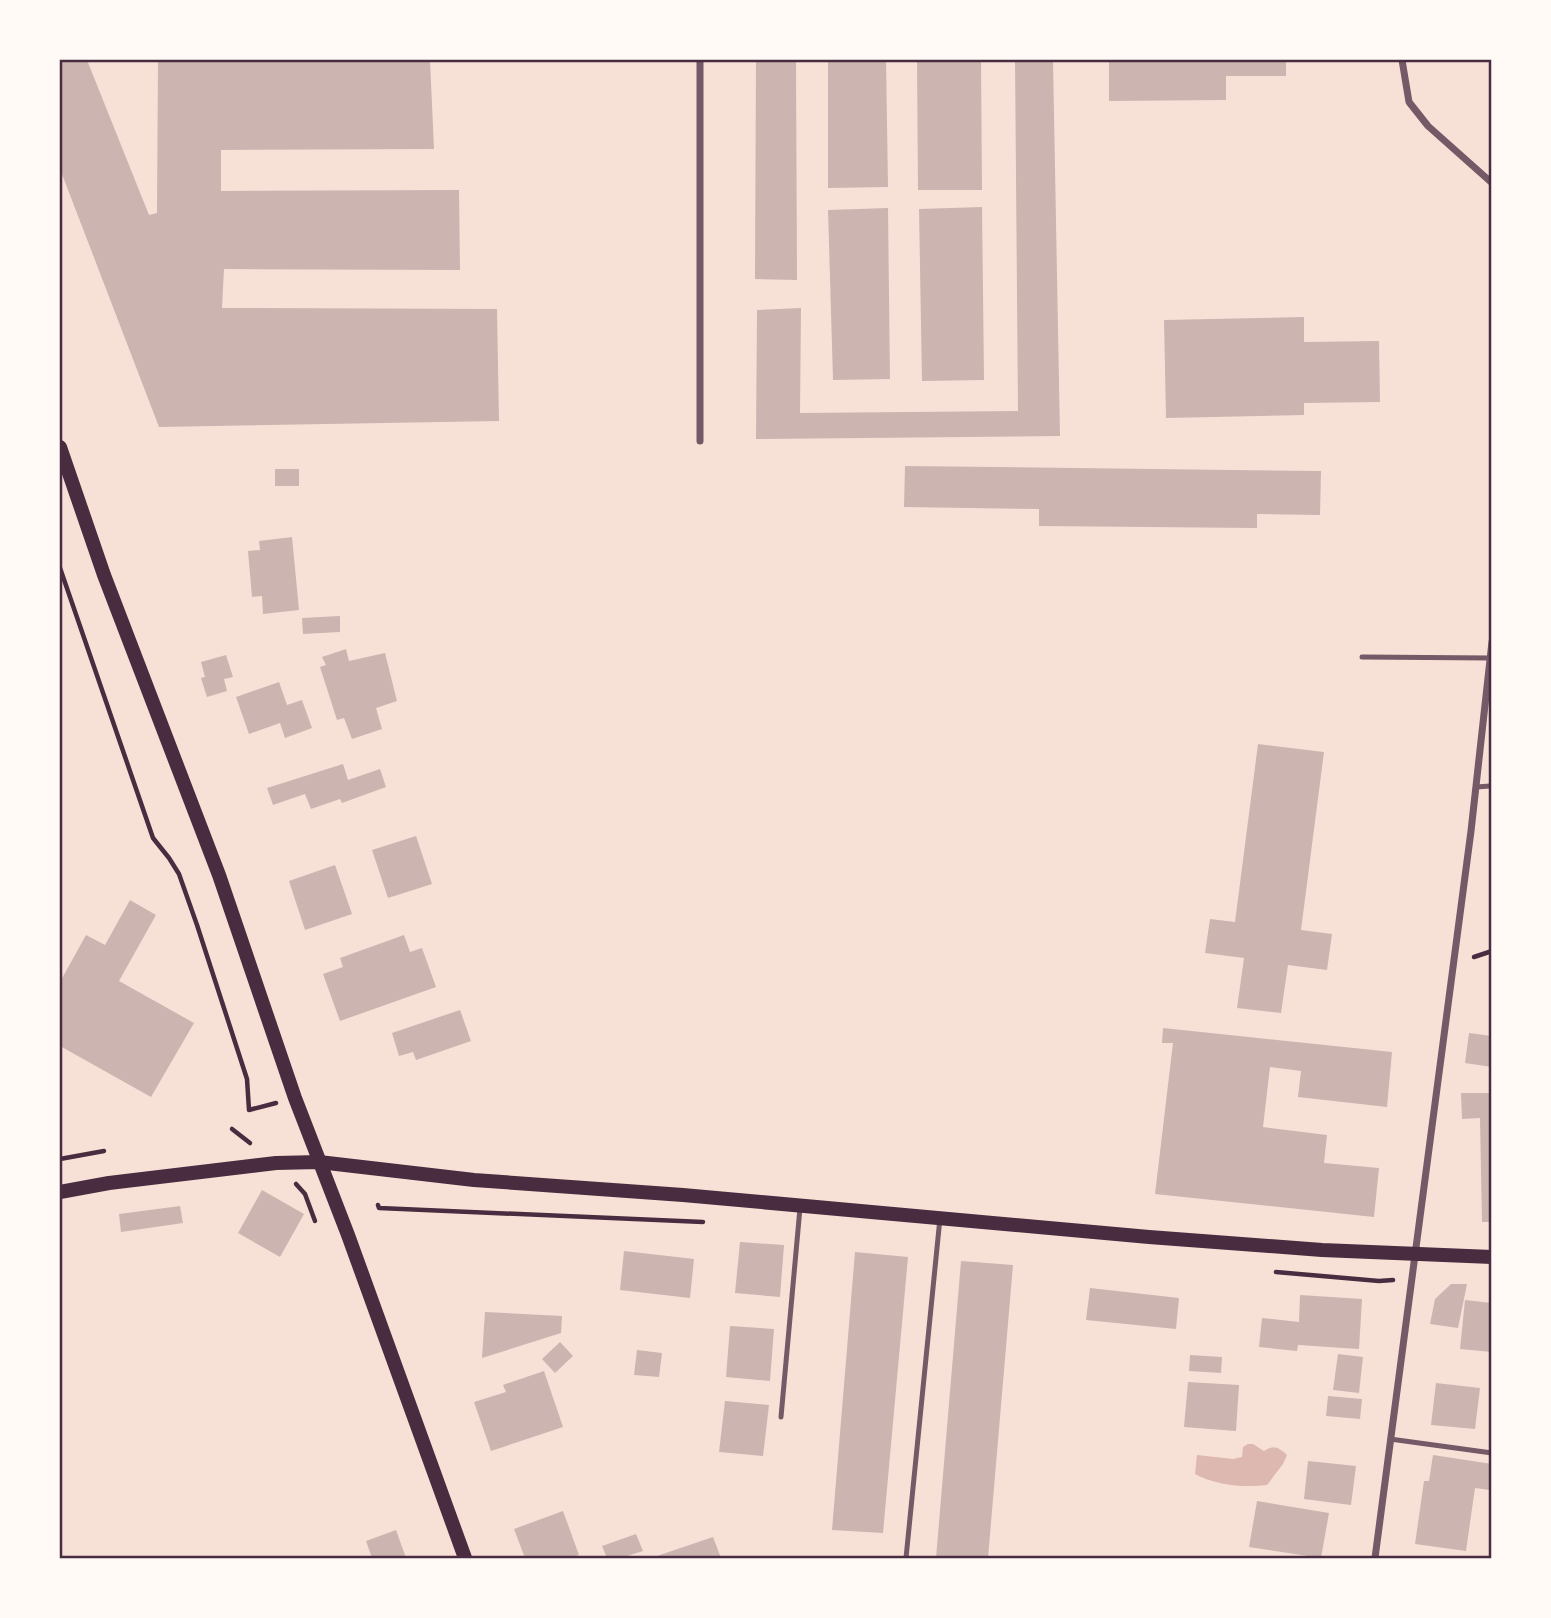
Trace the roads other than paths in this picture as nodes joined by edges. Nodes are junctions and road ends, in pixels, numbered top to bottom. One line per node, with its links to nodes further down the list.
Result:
1 (700, 60): 4 (street)
2 (1402, 60): 3 (street)
3 (1492, 183)
4 (700, 441)
5 (60, 447): 11 (main road)
6 (1492, 642): 8 (street)
7 (1362, 657): 8 (lane)
8 (1490, 658): 10 (street)
9 (1490, 786): 10 (lane)
10 (1476, 788): 15 (street)
11 (319, 1162): 12 (main road); 13 (main road); 20 (main road)
12 (60, 1192)
13 (800, 1205): 14 (main road); 17 (lane)
14 (940, 1218): 15 (main road); 21 (lane)
15 (1415, 1255): 16 (main road); 18 (street)
16 (1492, 1257)
17 (780, 1417)
18 (1390, 1439): 19 (lane); 22 (street)
19 (1492, 1453)
20 (465, 1559)
21 (906, 1559)
22 (1375, 1559)

